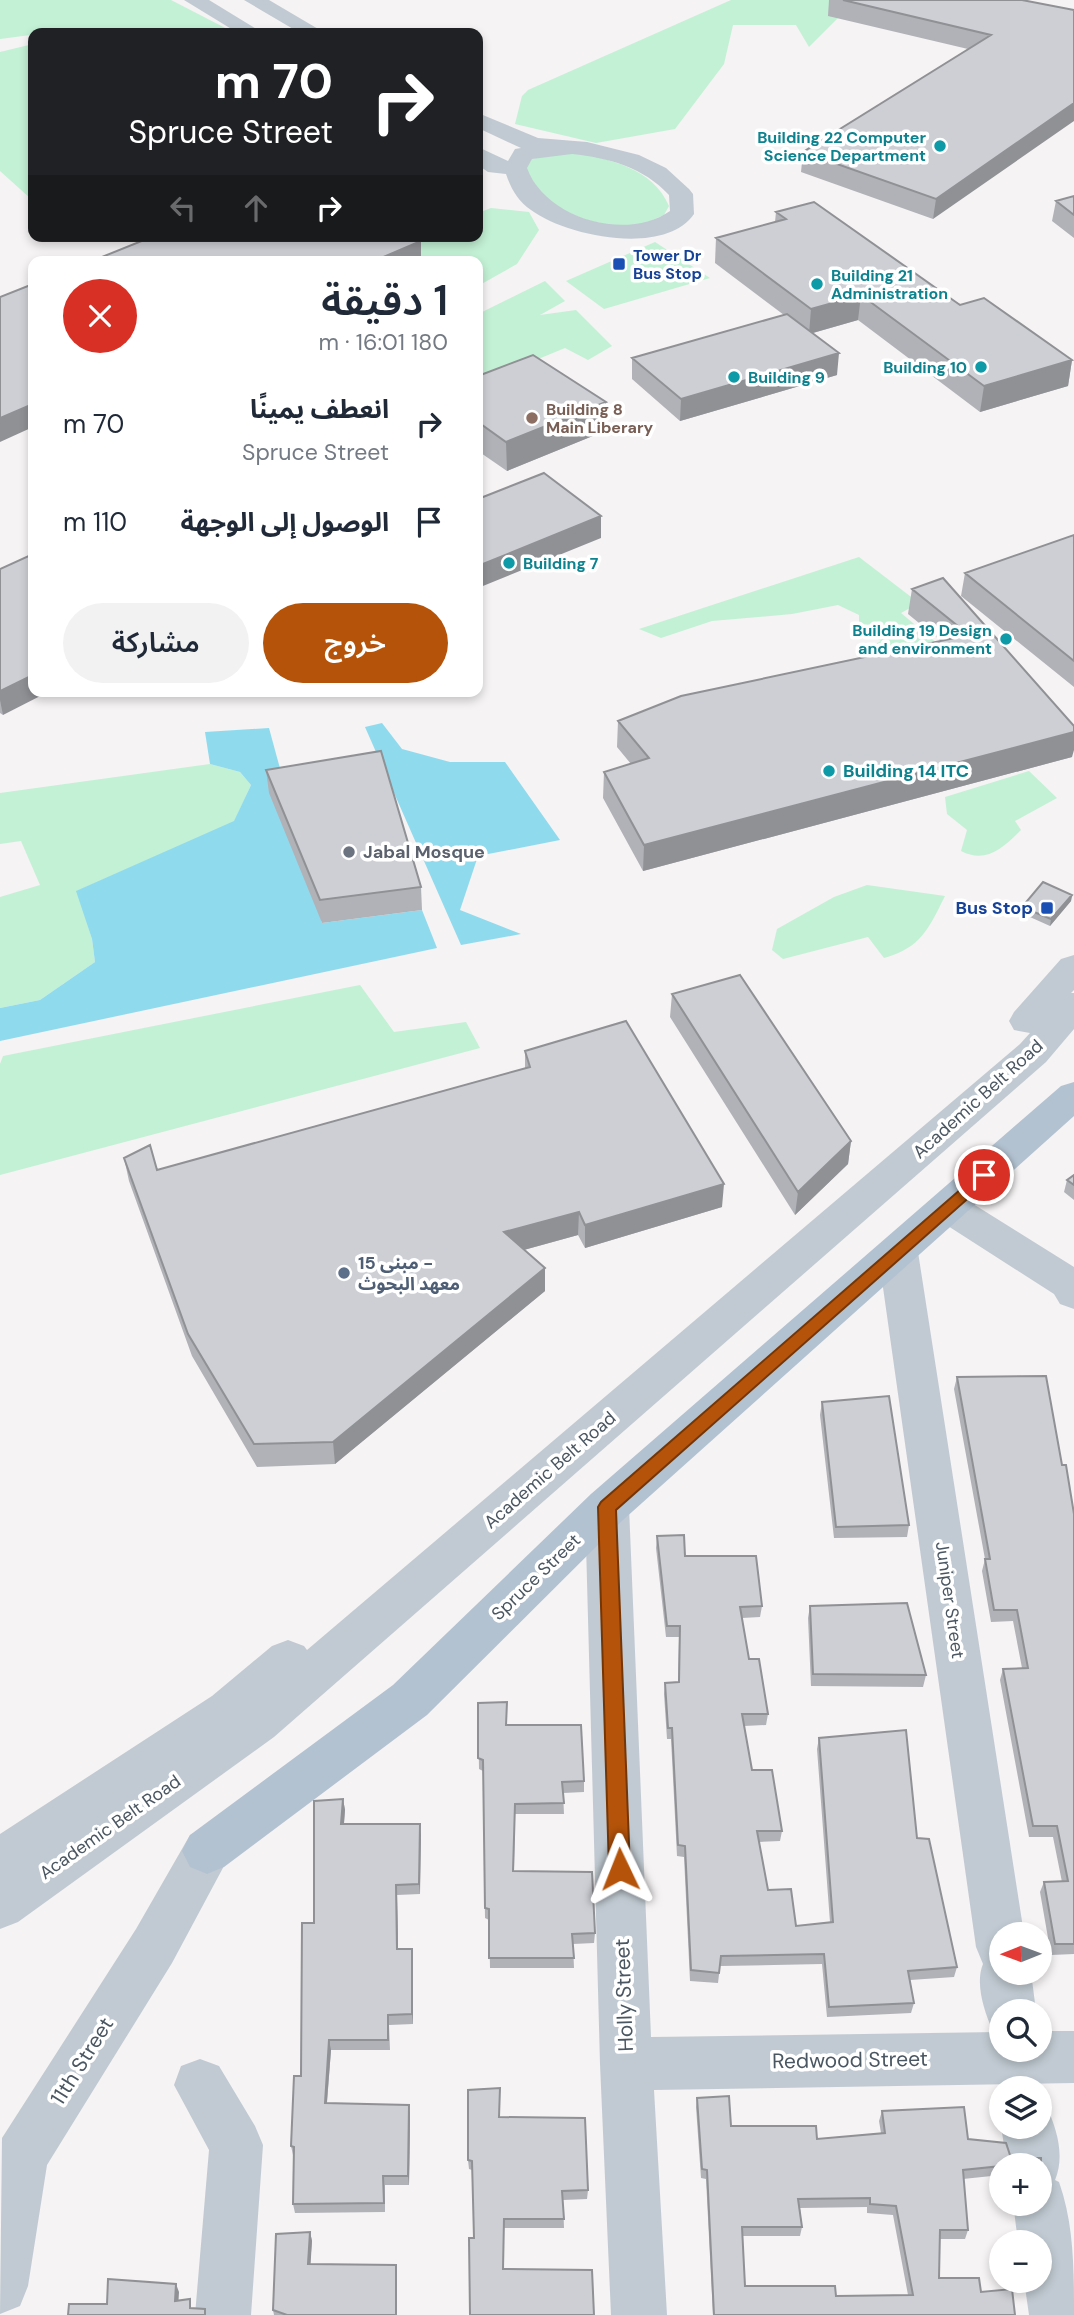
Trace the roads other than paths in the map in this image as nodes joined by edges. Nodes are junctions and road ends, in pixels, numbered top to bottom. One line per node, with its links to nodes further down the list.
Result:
1 (194, 0): 3 (street)
2 (254, 0): 4 (street)
3 (244, 28)
4 (306, 28)
5 (483, 122): 6 (street)
6 (572, 147): 8 (street); 8 (street)
7 (483, 158): 8 (street)
8 (515, 168)
9 (1074, 967): 17 (street, Academic Belt Road)
10 (1074, 1005): 18 (street, Academic Belt Road)
11 (1074, 1095): 12 (main road, Spruce Street)
12 (948, 1207): 13 (main road, Spruce Street); 14 (street)
13 (898, 1252): 15 (main road, Spruce Street); 19 (street, Juniper Street)
14 (1073, 1287)
15 (607, 1507): 16 (main road, Spruce Street); 23 (street, Holly Street)
16 (207, 1851): 26 (street, 11th Street)
17 (0, 1862)
18 (0, 1905)
19 (997, 1922)
20 (989, 2052): 23 (street, Redwood Street)
21 (1052, 2055): 22 (street, Redwood Street)
22 (1074, 2057)
23 (626, 2064): 28 (street, Holly Street)
24 (200, 2085): 27 (street)
25 (1042, 2216): 29 (street)
26 (0, 2286)
27 (223, 2315)
28 (639, 2315)
29 (1057, 2315)

